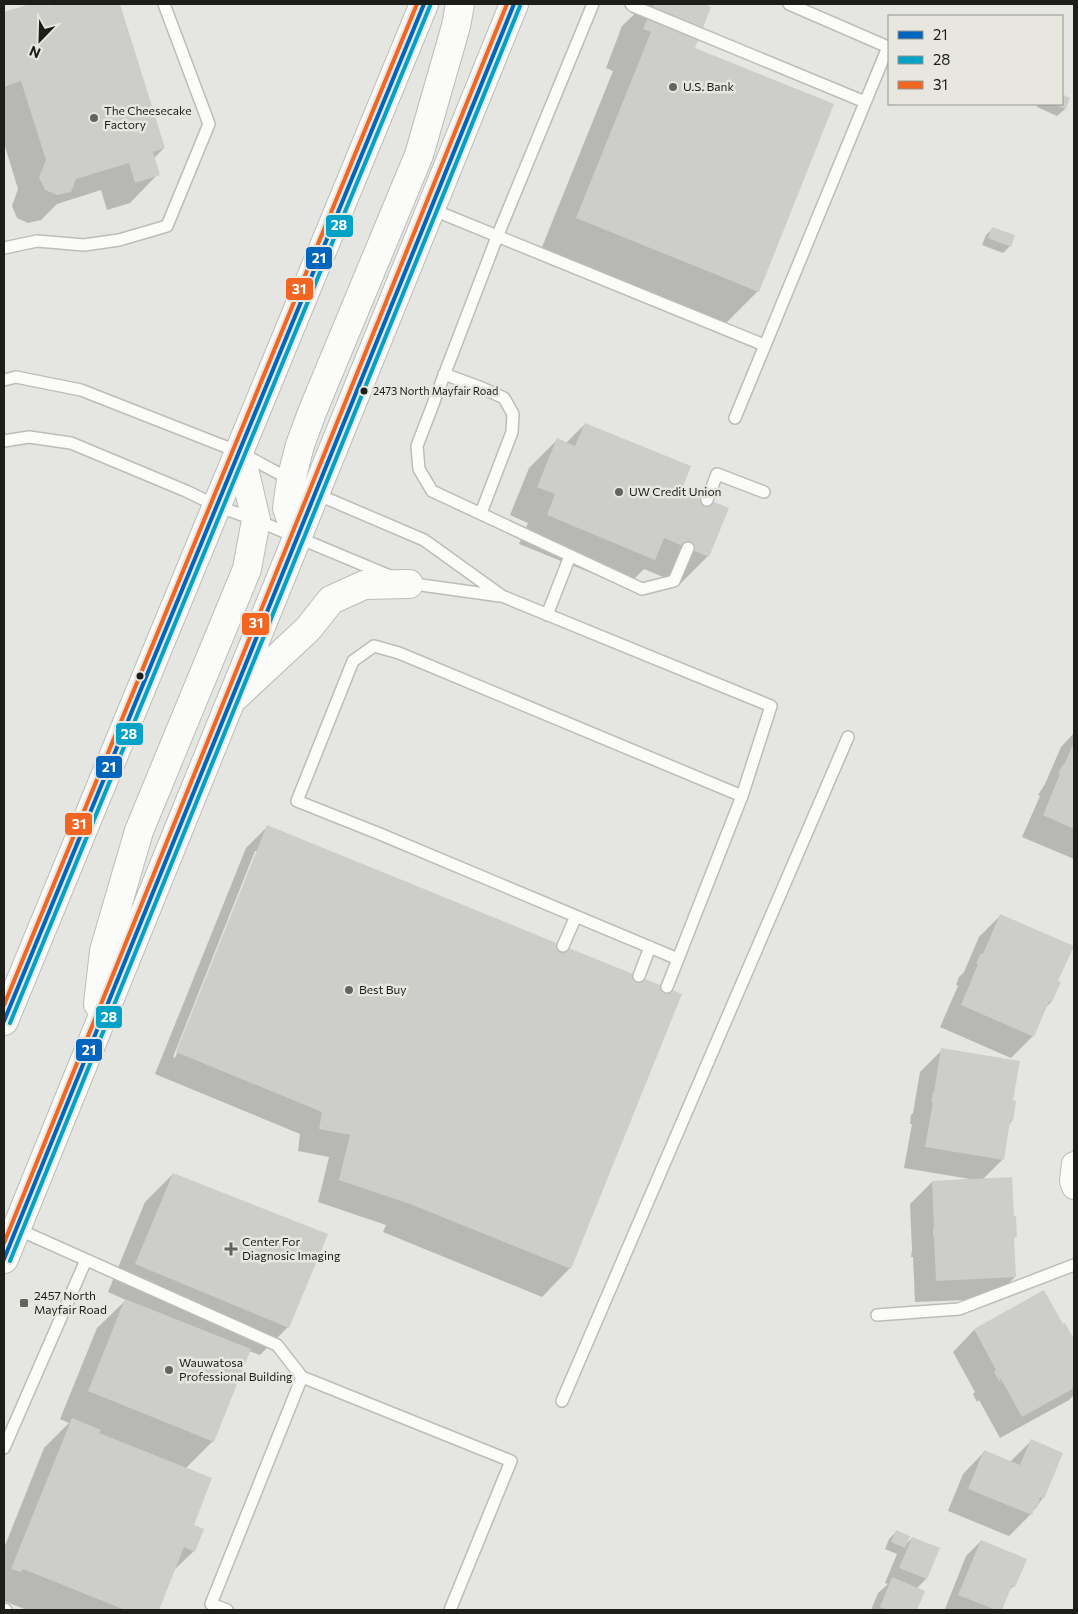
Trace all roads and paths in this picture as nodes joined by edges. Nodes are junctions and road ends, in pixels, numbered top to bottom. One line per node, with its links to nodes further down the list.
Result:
1 (164, 4): 11 (lane)
2 (424, 4): 17 (main road)
3 (460, 4): 18 (main road)
4 (514, 4): 9 (main road)
5 (593, 4): 10 (lane)
6 (631, 4): 8 (lane)
7 (789, 4): 8 (lane)
8 (865, 102): 12 (lane)
9 (431, 209): 10 (lane); 20 (main road)
10 (496, 237): 12 (lane); 13 (lane)
11 (4, 248)
12 (764, 345): 15 (lane)
13 (444, 374): 23 (lane); 23 (lane)
14 (4, 380): 17 (lane)
15 (735, 418)
16 (4, 441): 22 (lane)
17 (239, 452): 18 (lane); 22 (main road); 24 (main road)
18 (291, 480): 20 (lane); 25 (main road)
19 (764, 492): 21 (lane)
20 (315, 493): 25 (main road); 29 (lane)
21 (707, 500)
22 (217, 506): 24 (lane); 40 (main road)
23 (481, 513): 27 (lane)
24 (256, 520): 25 (lane); 41 (main road)
25 (297, 537): 28 (lane); 31 (main road)
26 (688, 548): 27 (lane)
27 (570, 556): 30 (lane)
28 (409, 584): 29 (lane); 31 (main road)
29 (502, 596): 30 (lane)
30 (547, 615): 33 (lane)
31 (230, 703): 41 (main road)
32 (848, 737): 50 (lane)
33 (742, 796): 34 (lane); 37 (lane)
34 (576, 916): 35 (lane); 36 (lane)
35 (563, 946)
36 (650, 947): 37 (lane); 38 (lane)
37 (678, 959): 39 (lane)
38 (638, 976)
39 (667, 987)
40 (4, 1021)
41 (94, 1036): 44 (main road)
42 (1074, 1164): 43 (street)
43 (1074, 1187)
44 (10, 1226): 45 (main road); 46 (lane)
45 (4, 1259)
46 (86, 1260): 49 (lane); 51 (lane)
47 (1074, 1265): 48 (lane)
48 (877, 1315)
49 (302, 1377): 52 (lane); 53 (lane)
50 (562, 1401)
51 (4, 1448)
52 (227, 1610)
53 (450, 1610)

